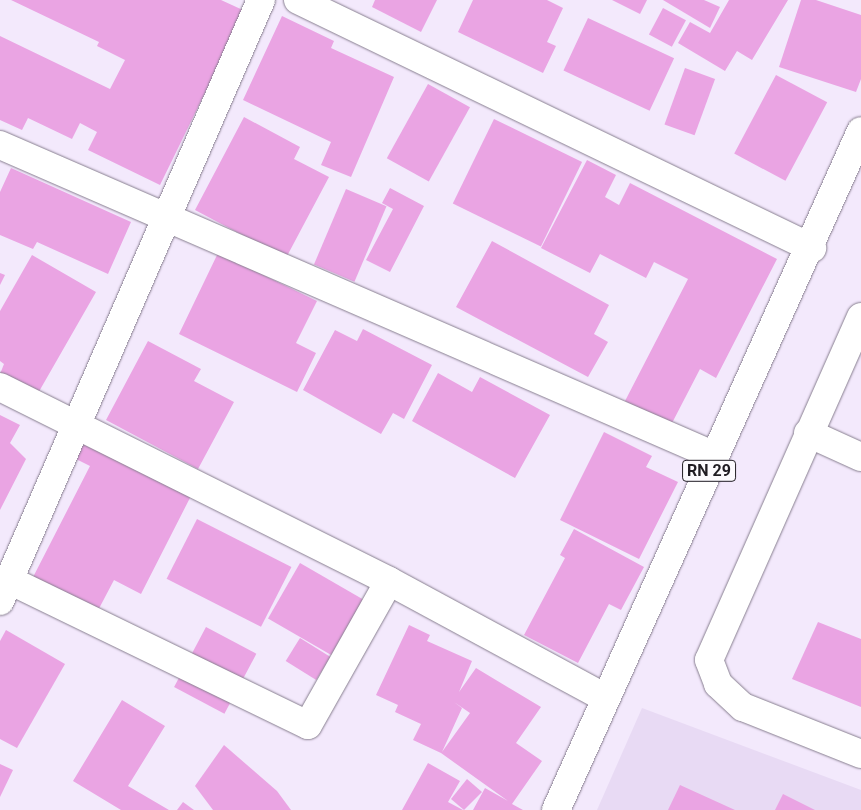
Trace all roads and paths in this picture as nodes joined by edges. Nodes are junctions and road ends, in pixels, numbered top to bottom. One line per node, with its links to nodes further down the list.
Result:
1 (261, 0): 5 (street)
2 (298, 0): 6 (street)
3 (861, 131): 6 (street, RN 29)
4 (0, 146): 5 (street)
5 (170, 217): 9 (street); 11 (street)
6 (812, 248): 11 (street, RN 29)
7 (861, 317): 10 (street)
8 (0, 387): 9 (street)
9 (77, 429): 13 (street); 14 (street)
10 (808, 433): 12 (street); 16 (street)
11 (715, 456): 15 (street, RN 29)
12 (861, 457)
13 (389, 581): 14 (street); 15 (street)
14 (5, 591)
15 (605, 698): 17 (street, RN 29)
16 (861, 754)
17 (556, 810)

